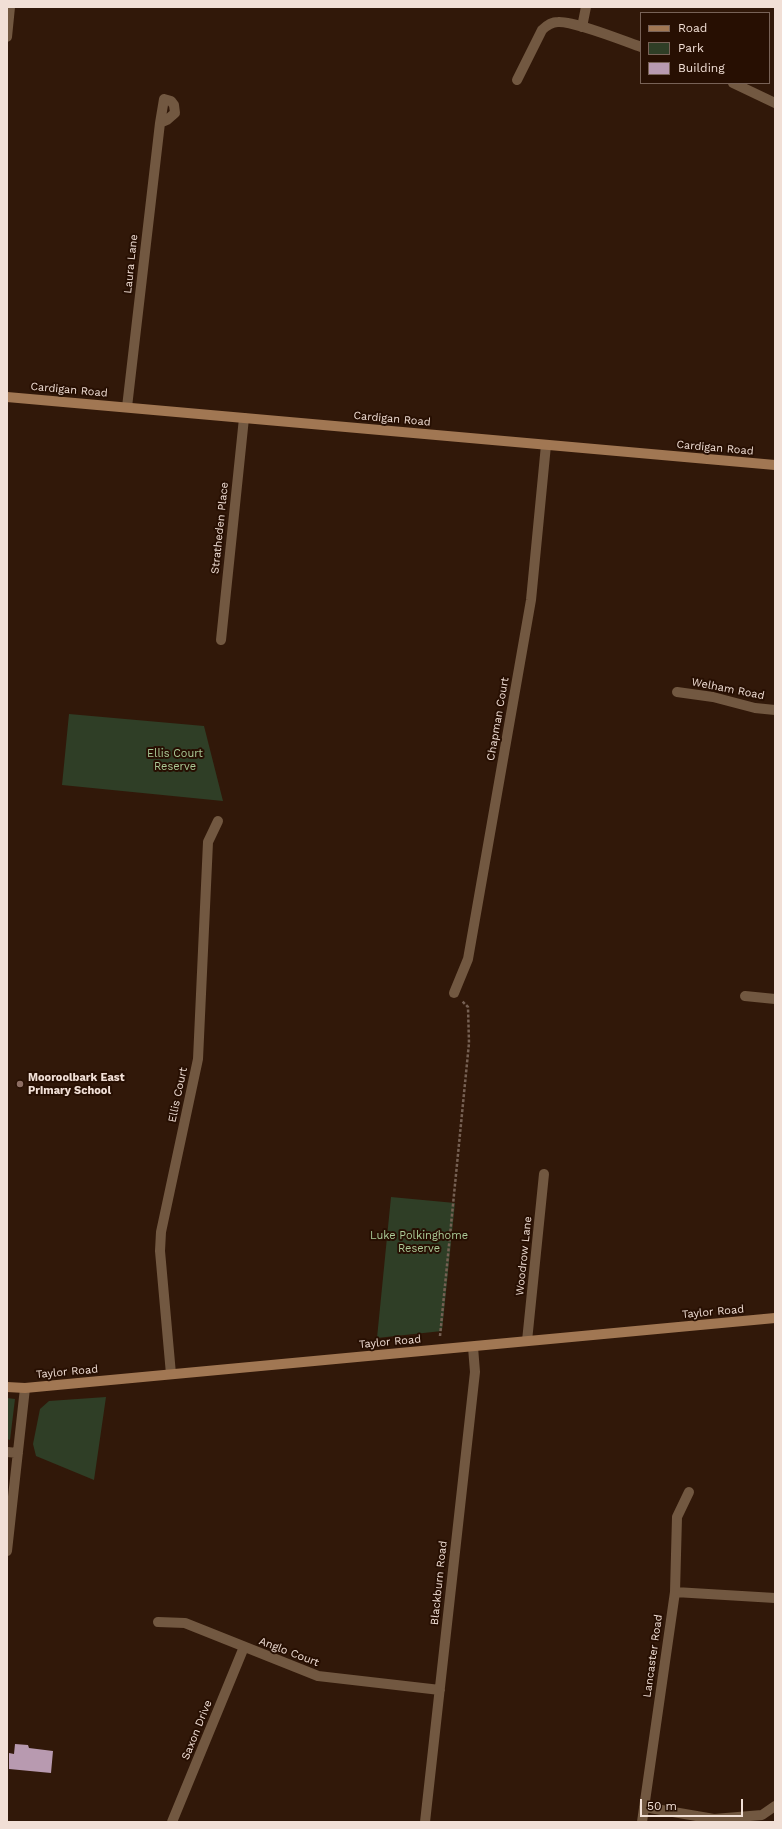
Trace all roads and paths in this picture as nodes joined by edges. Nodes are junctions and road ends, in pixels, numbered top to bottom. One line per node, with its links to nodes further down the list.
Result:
1 (10, 7): 4 (street)
2 (586, 7): 3 (street)
3 (582, 27): 5 (street); 6 (street)
4 (7, 37)
5 (640, 47)
6 (517, 80)
7 (735, 84): 8 (street)
8 (775, 102)
9 (160, 123): 11 (street, Laura Lane)
10 (7, 397): 11 (street, Cardigan Road)
11 (127, 407): 12 (street, Cardigan Road)
12 (244, 418): 13 (street, Cardigan Road); 15 (street, Stratheden Place)
13 (546, 445): 14 (street, Cardigan Road); 19 (street, Chapman Court)
14 (775, 465)
15 (221, 640)
16 (677, 692): 17 (street, Welham Road)
17 (775, 710)
18 (218, 821): 27 (street, Ellis Court)
19 (454, 993): 24 (path)
20 (745, 996): 21 (street)
21 (775, 999)
22 (544, 1174): 25 (street, Woodrow Lane)
23 (775, 1318): 25 (street, Taylor Road)
24 (440, 1336)
25 (527, 1342): 26 (street, Taylor Road)
26 (473, 1347): 27 (street, Taylor Road); 38 (street, Blackburn Road)
27 (171, 1374): 29 (street, Taylor Road)
28 (7, 1387): 29 (street, Taylor Road)
29 (25, 1388): 31 (street)
30 (7, 1452): 31 (street)
31 (18, 1453): 33 (street)
32 (689, 1492): 34 (street, Lancaster Road)
33 (7, 1551)
34 (675, 1592): 35 (street); 40 (street, Lancaster Road)
35 (775, 1598)
36 (158, 1622): 37 (street, Anglo Court)
37 (244, 1648): 38 (street, Anglo Court); 41 (street, Saxon Drive)
38 (440, 1690): 42 (street, Blackburn Road)
39 (775, 1806): 40 (street)
40 (644, 1807): 43 (street, Lancaster Road)
41 (172, 1822)
42 (425, 1822)
43 (642, 1822)

